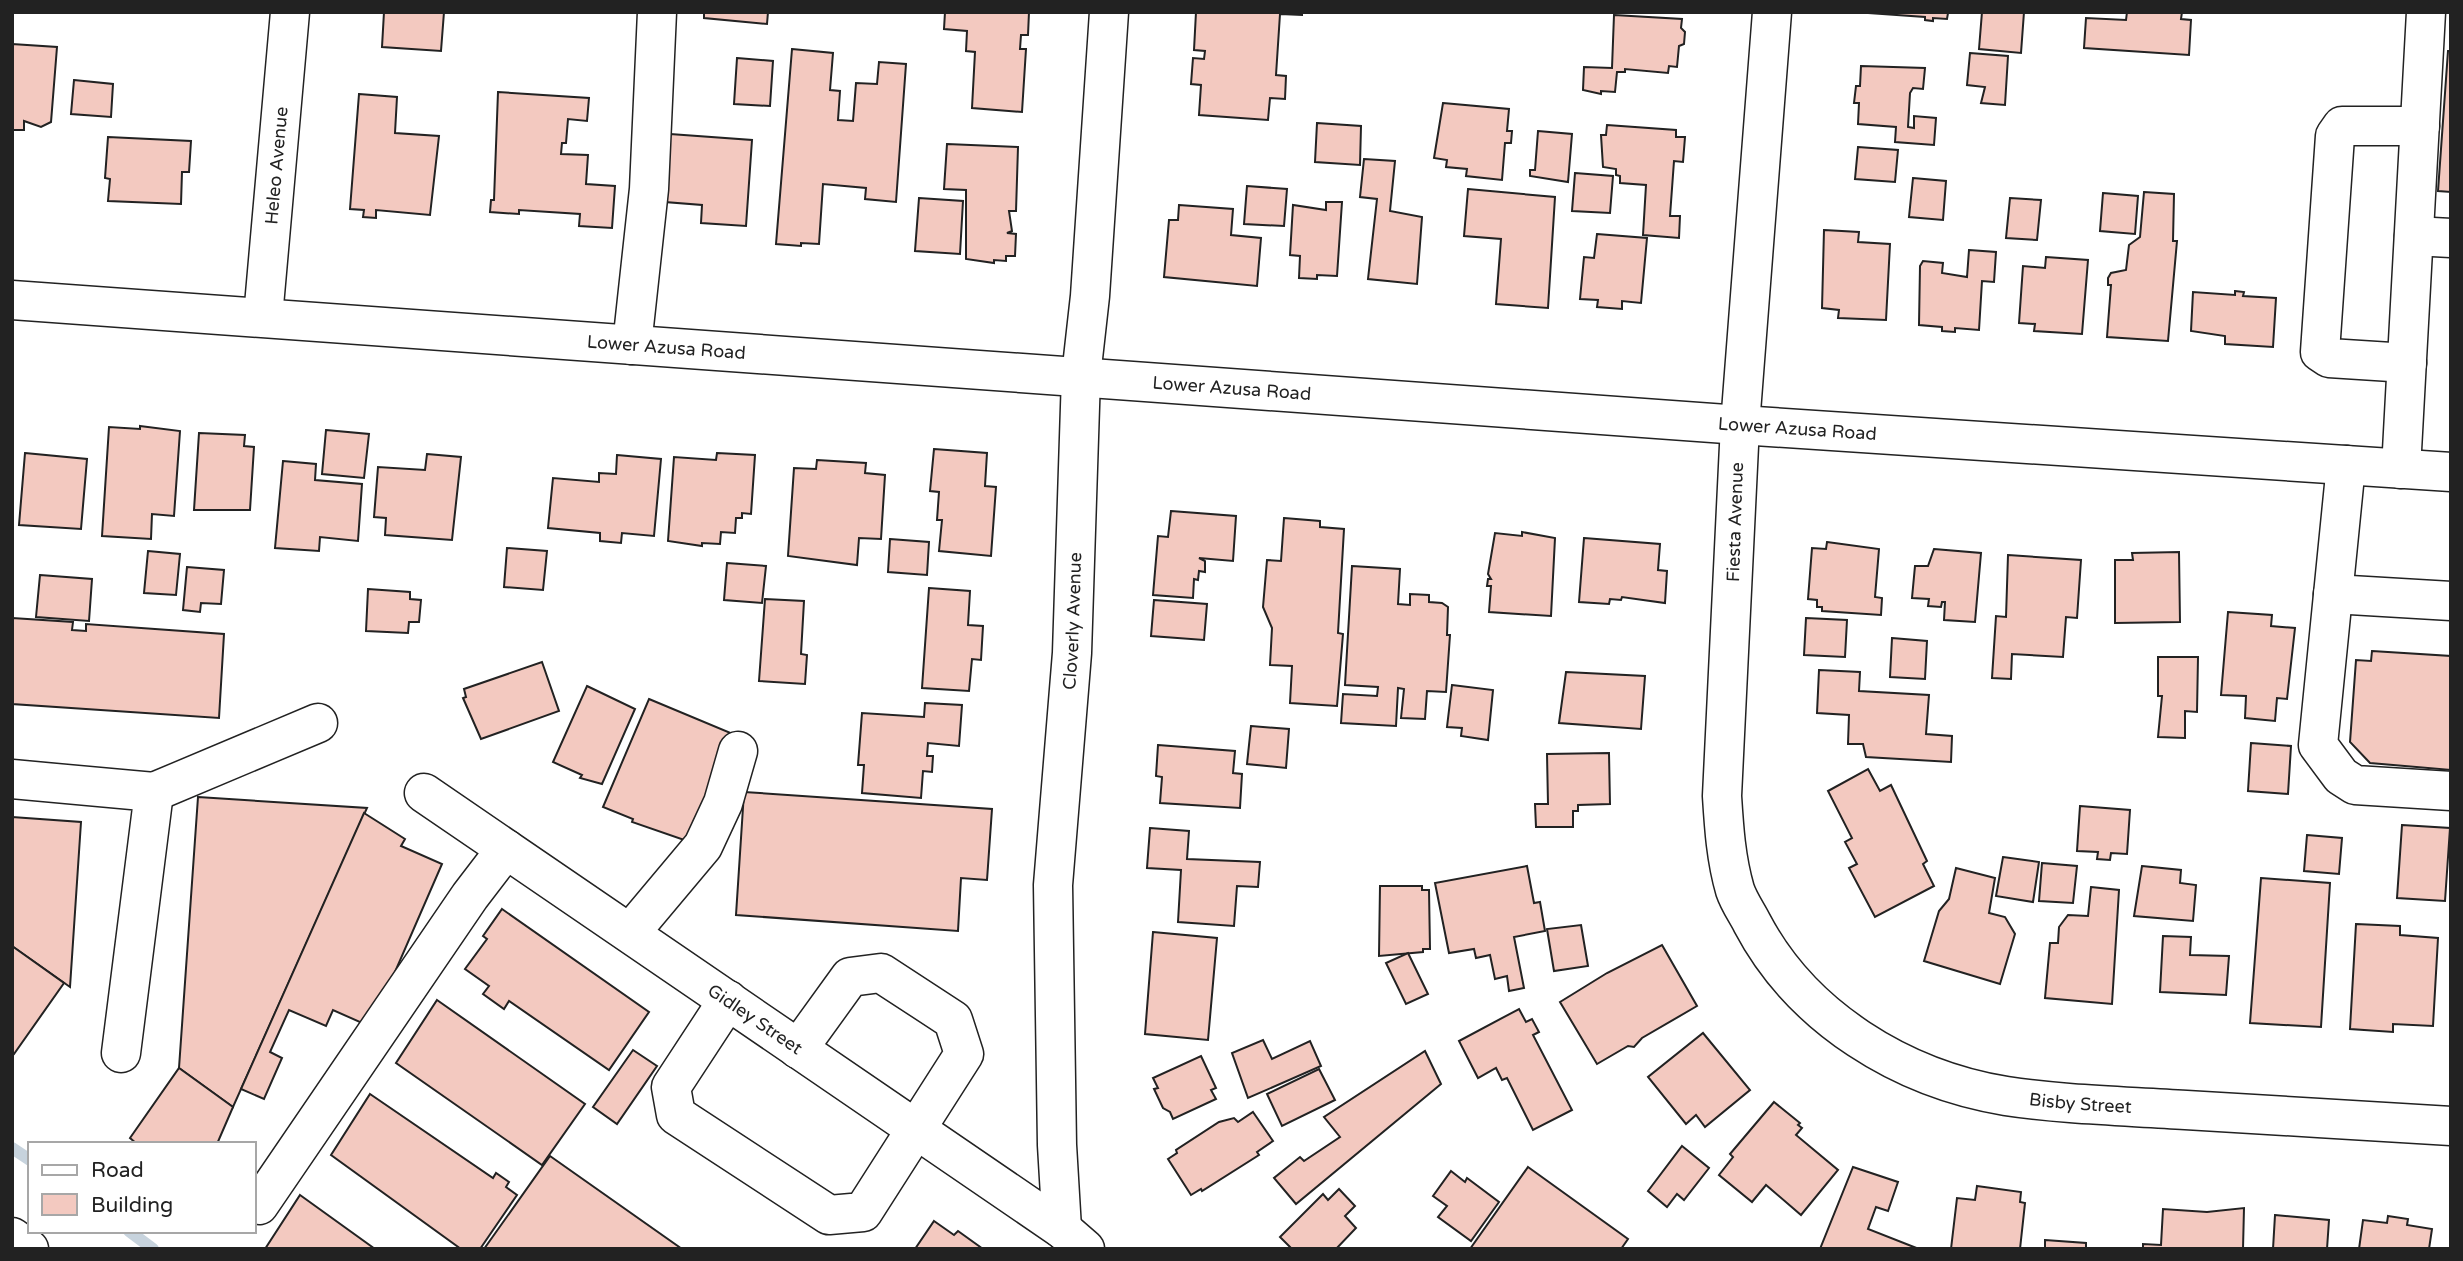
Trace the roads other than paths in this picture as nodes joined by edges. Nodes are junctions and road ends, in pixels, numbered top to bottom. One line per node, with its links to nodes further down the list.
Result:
1 (290, 12): 9 (street, Heleo Avenue)
2 (657, 12): 10 (street)
3 (1110, 12): 12 (street, Cloverly Avenue)
4 (1772, 12): 13 (street, Fiesta Avenue)
5 (2426, 12): 6 (street)
6 (2420, 126): 7 (street); 11 (street)
7 (2432, 237): 11 (street)
8 (12, 300): 9 (street, Lower Azusa Road)
9 (263, 317): 10 (street, Lower Azusa Road)
10 (632, 345): 12 (street, Lower Azusa Road)
11 (2407, 363): 15 (street)
12 (1081, 376): 13 (street, Lower Azusa Road); 35 (street, Cloverly Avenue)
13 (1740, 425): 14 (street, Lower Azusa Road); 27 (street, Fiesta Avenue)
14 (2346, 465): 15 (street, Lower Azusa Road); 17 (street)
15 (2401, 469): 16 (street, Lower Azusa Road)
16 (2451, 472)
17 (2333, 594): 18 (street); 22 (street)
18 (2451, 601)
19 (318, 723): 23 (street)
20 (738, 751): 26 (street)
21 (12, 779): 23 (street)
22 (2451, 791)
23 (154, 792): 30 (street)
24 (424, 793): 25 (street, Gidley Street)
25 (506, 849): 26 (street, Gidley Street); 33 (street)
26 (630, 933): 28 (street, Gidley Street)
27 (1762, 941): 31 (street, Bisby Street)
28 (728, 1000): 29 (street, Gidley Street); 32 (street)
29 (799, 1049): 32 (street, Gidley Street); 32 (street)
30 (121, 1053)
31 (2451, 1126)
32 (917, 1129): 35 (street, Gidley Street)
33 (259, 1205)
34 (12, 1237): 36 (street)
35 (1073, 1239)
36 (29, 1249)

